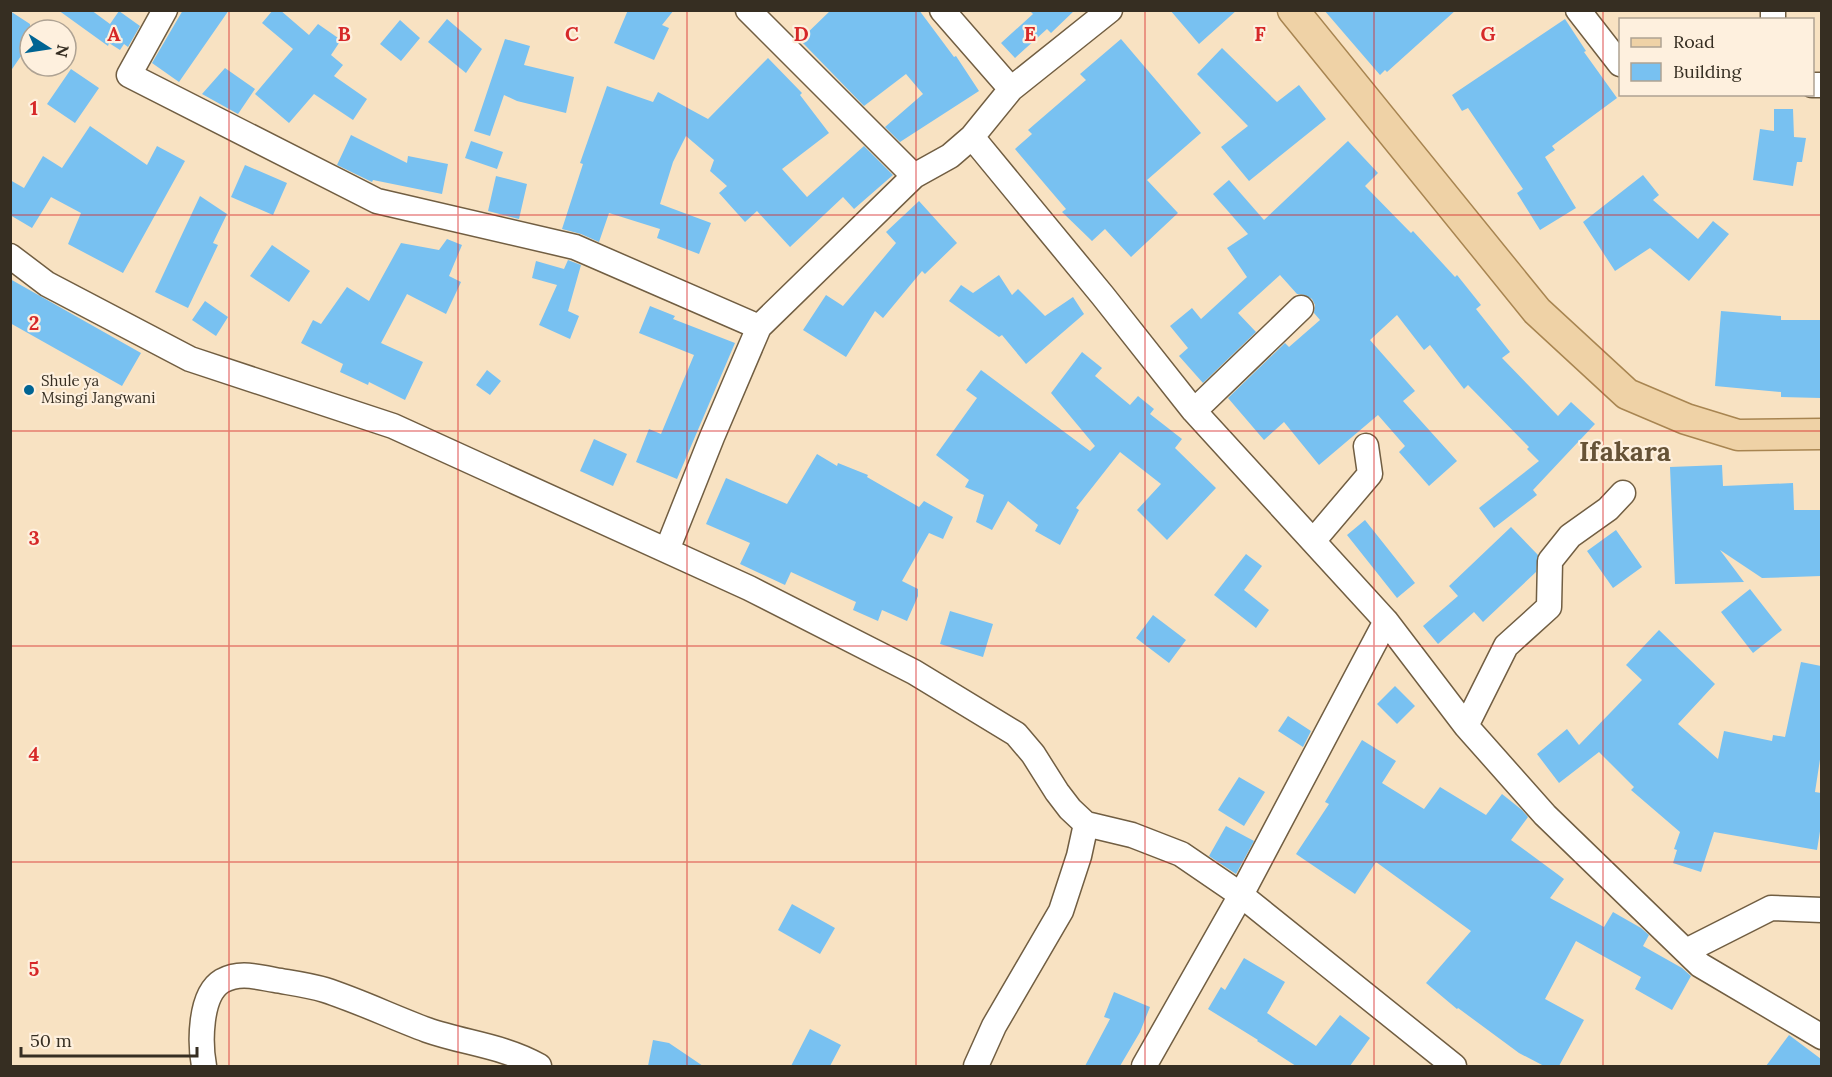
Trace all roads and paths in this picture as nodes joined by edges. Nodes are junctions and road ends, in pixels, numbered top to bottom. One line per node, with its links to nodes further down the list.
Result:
1 (165, 10): 13 (street)
2 (748, 10): 10 (street)
3 (942, 10): 8 (street)
4 (1110, 10): 8 (street)
5 (1293, 10): 15 (main road)
6 (1578, 10): 7 (street)
7 (1619, 63)
8 (1011, 89): 9 (street)
9 (972, 137): 10 (street); 14 (street)
10 (914, 176): 13 (street)
11 (10, 256): 19 (street)
12 (1301, 308): 14 (street)
13 (759, 327): 19 (street)
14 (1194, 411): 18 (street)
15 (1821, 434)
16 (1366, 446): 18 (street)
17 (1623, 493): 21 (street)
18 (1314, 540): 20 (street)
19 (667, 549): 22 (street)
20 (1386, 621): 21 (street); 23 (street)
21 (1466, 726): 25 (street)
22 (1086, 824): 23 (street); 29 (street)
23 (1241, 895): 30 (street); 31 (street)
24 (1821, 910): 25 (street)
25 (1686, 951): 26 (street)
26 (1821, 1037)
27 (204, 1066): 28 (street)
28 (539, 1066)
29 (976, 1066)
30 (1144, 1066)
31 (1454, 1066)

